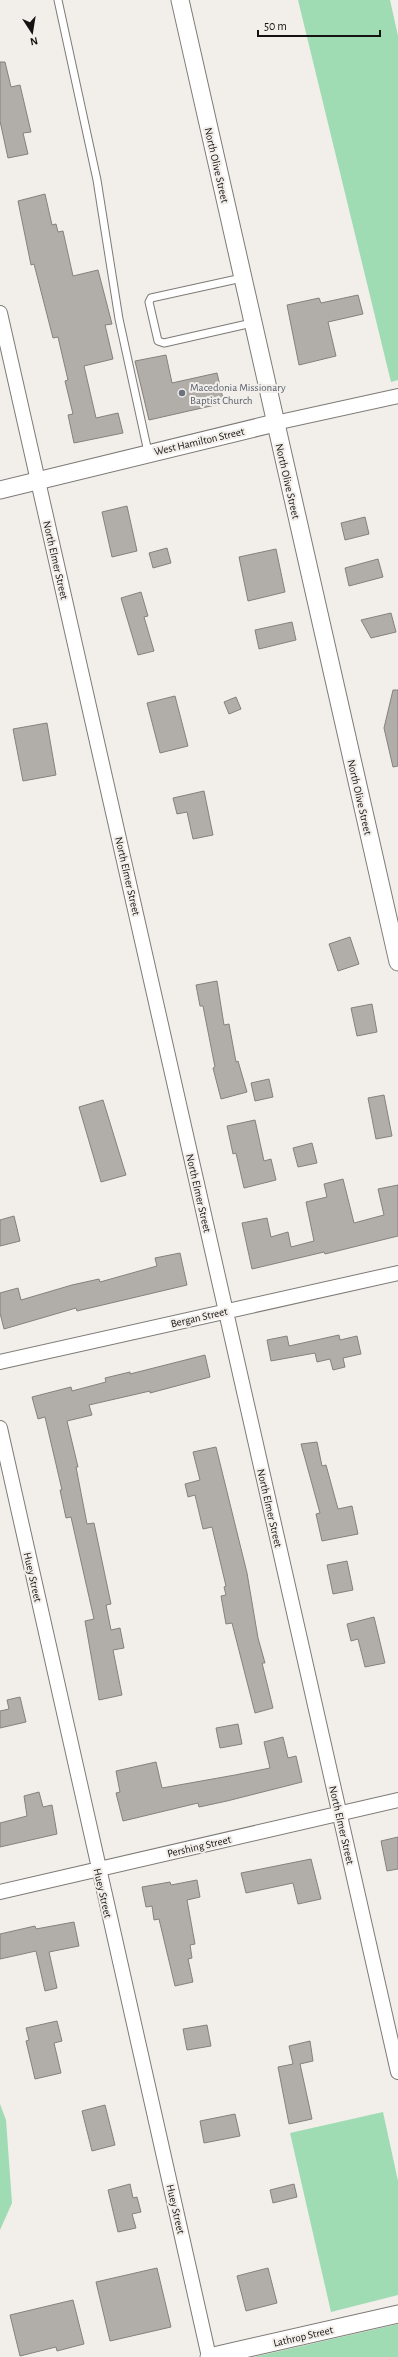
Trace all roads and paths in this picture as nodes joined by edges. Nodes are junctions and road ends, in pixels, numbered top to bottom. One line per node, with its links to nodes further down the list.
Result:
1 (58, 0): 8 (lane)
2 (180, 0): 3 (street, North Olive Street)
3 (242, 278): 5 (street, North Olive Street); 5 (lane)
4 (0, 313): 9 (street, North Elmer Street)
5 (252, 324): 7 (street, North Olive Street)
6 (398, 396): 7 (street, West Hamilton Street)
7 (274, 423): 8 (street, West Hamilton Street); 11 (street, North Olive Street)
8 (148, 452): 9 (street, West Hamilton Street)
9 (38, 481): 10 (street, West Hamilton Street); 13 (street, North Elmer Street)
10 (0, 490)
11 (398, 962)
12 (398, 1273): 13 (street, Bergan Street)
13 (226, 1310): 14 (street, Bergan Street); 17 (street, North Elmer Street)
14 (0, 1362)
15 (0, 1428): 18 (street, Huey Street)
16 (398, 1800): 17 (street, Pershing Street)
17 (340, 1814): 18 (street, Pershing Street); 20 (street, North Elmer Street)
18 (98, 1869): 19 (street, Pershing Street); 22 (street, Huey Street)
19 (0, 1892)
20 (398, 2072)
21 (398, 2314): 22 (street, Lathrop Street)
22 (209, 2357)

